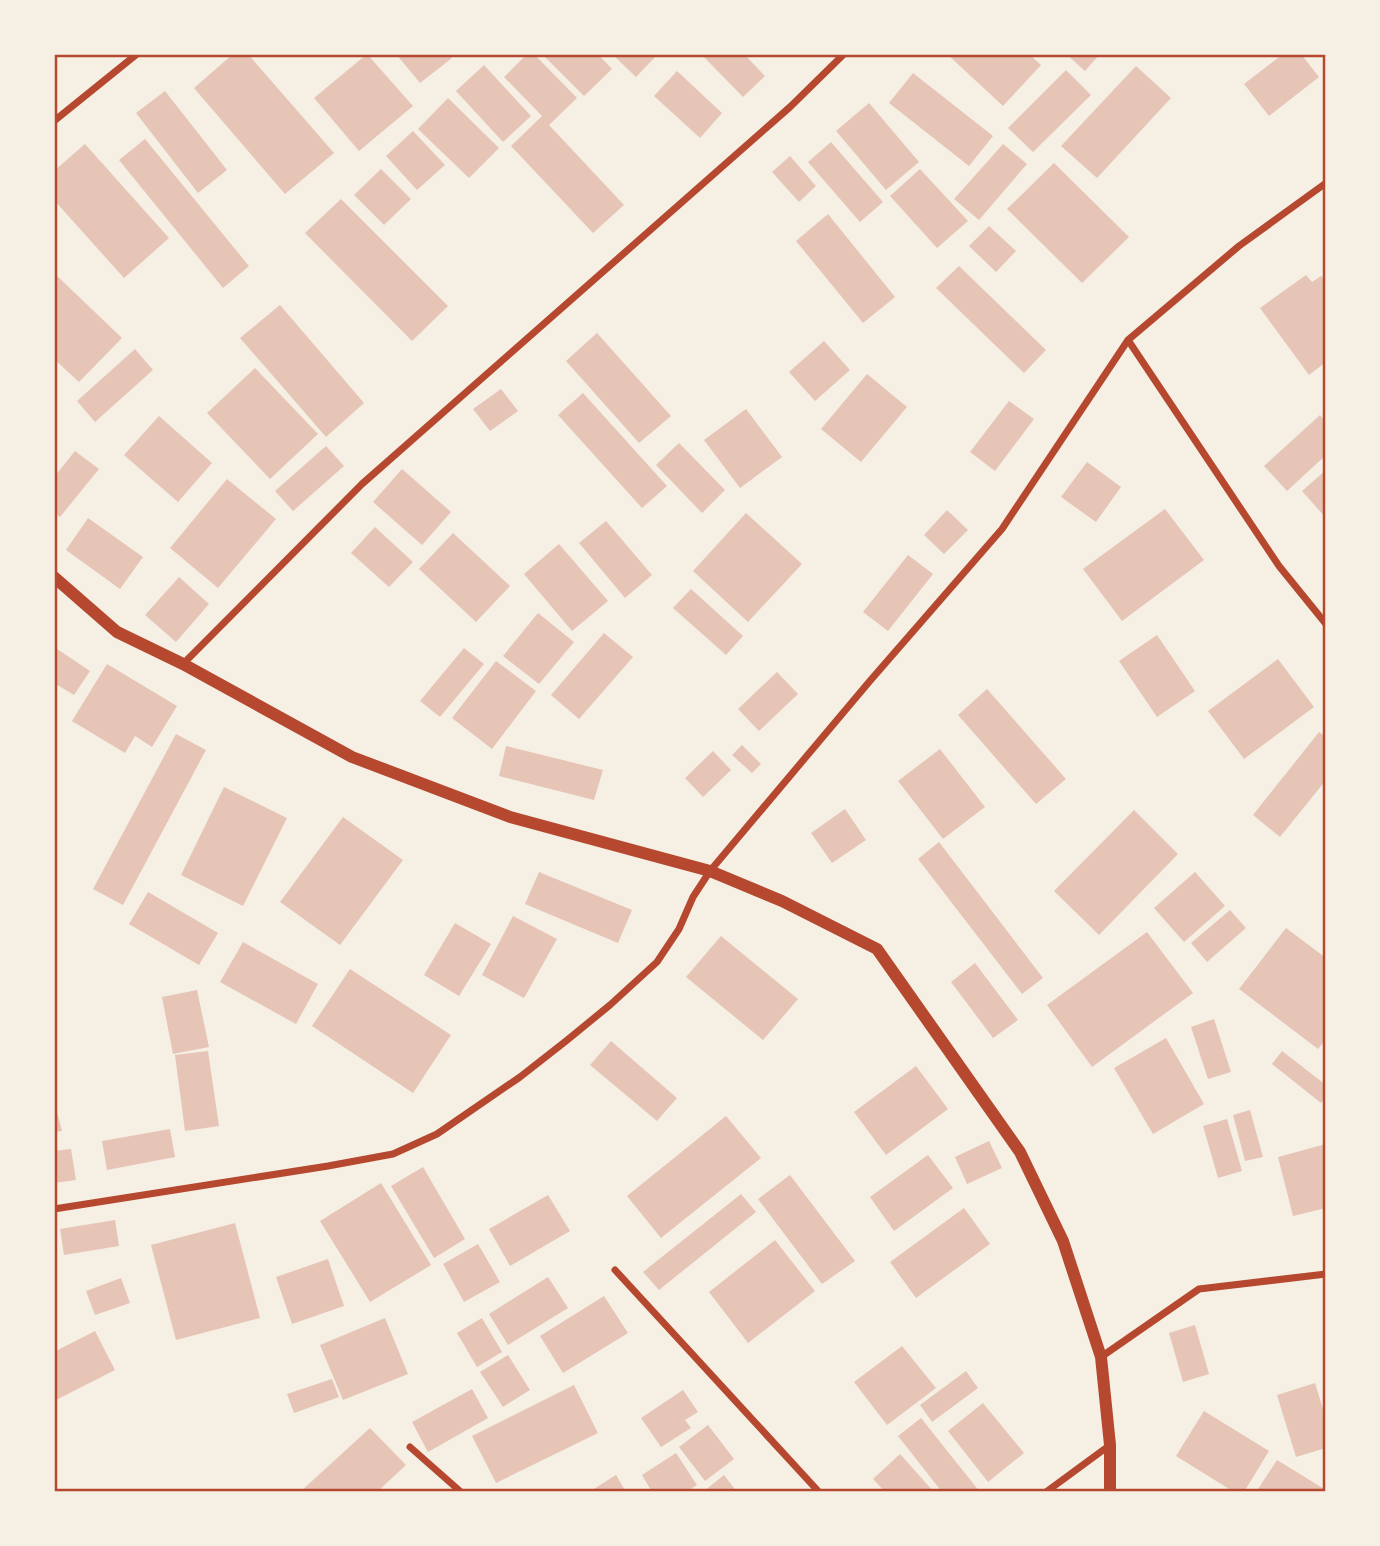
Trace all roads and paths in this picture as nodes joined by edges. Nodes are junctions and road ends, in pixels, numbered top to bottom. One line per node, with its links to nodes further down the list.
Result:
1 (137, 54): 3 (street)
2 (844, 54): 8 (street)
3 (54, 121)
4 (1326, 184): 5 (street)
5 (1128, 340): 7 (street); 9 (street)
6 (54, 578): 8 (street)
7 (1326, 624)
8 (183, 664): 9 (street)
9 (710, 870): 10 (street); 13 (street)
10 (54, 1209)
11 (615, 1270): 17 (street)
12 (1326, 1274): 13 (street)
13 (1101, 1356): 14 (street)
14 (1110, 1445): 18 (street); 19 (street)
15 (410, 1447): 16 (street)
16 (461, 1492)
17 (819, 1492)
18 (1046, 1492)
19 (1111, 1492)

